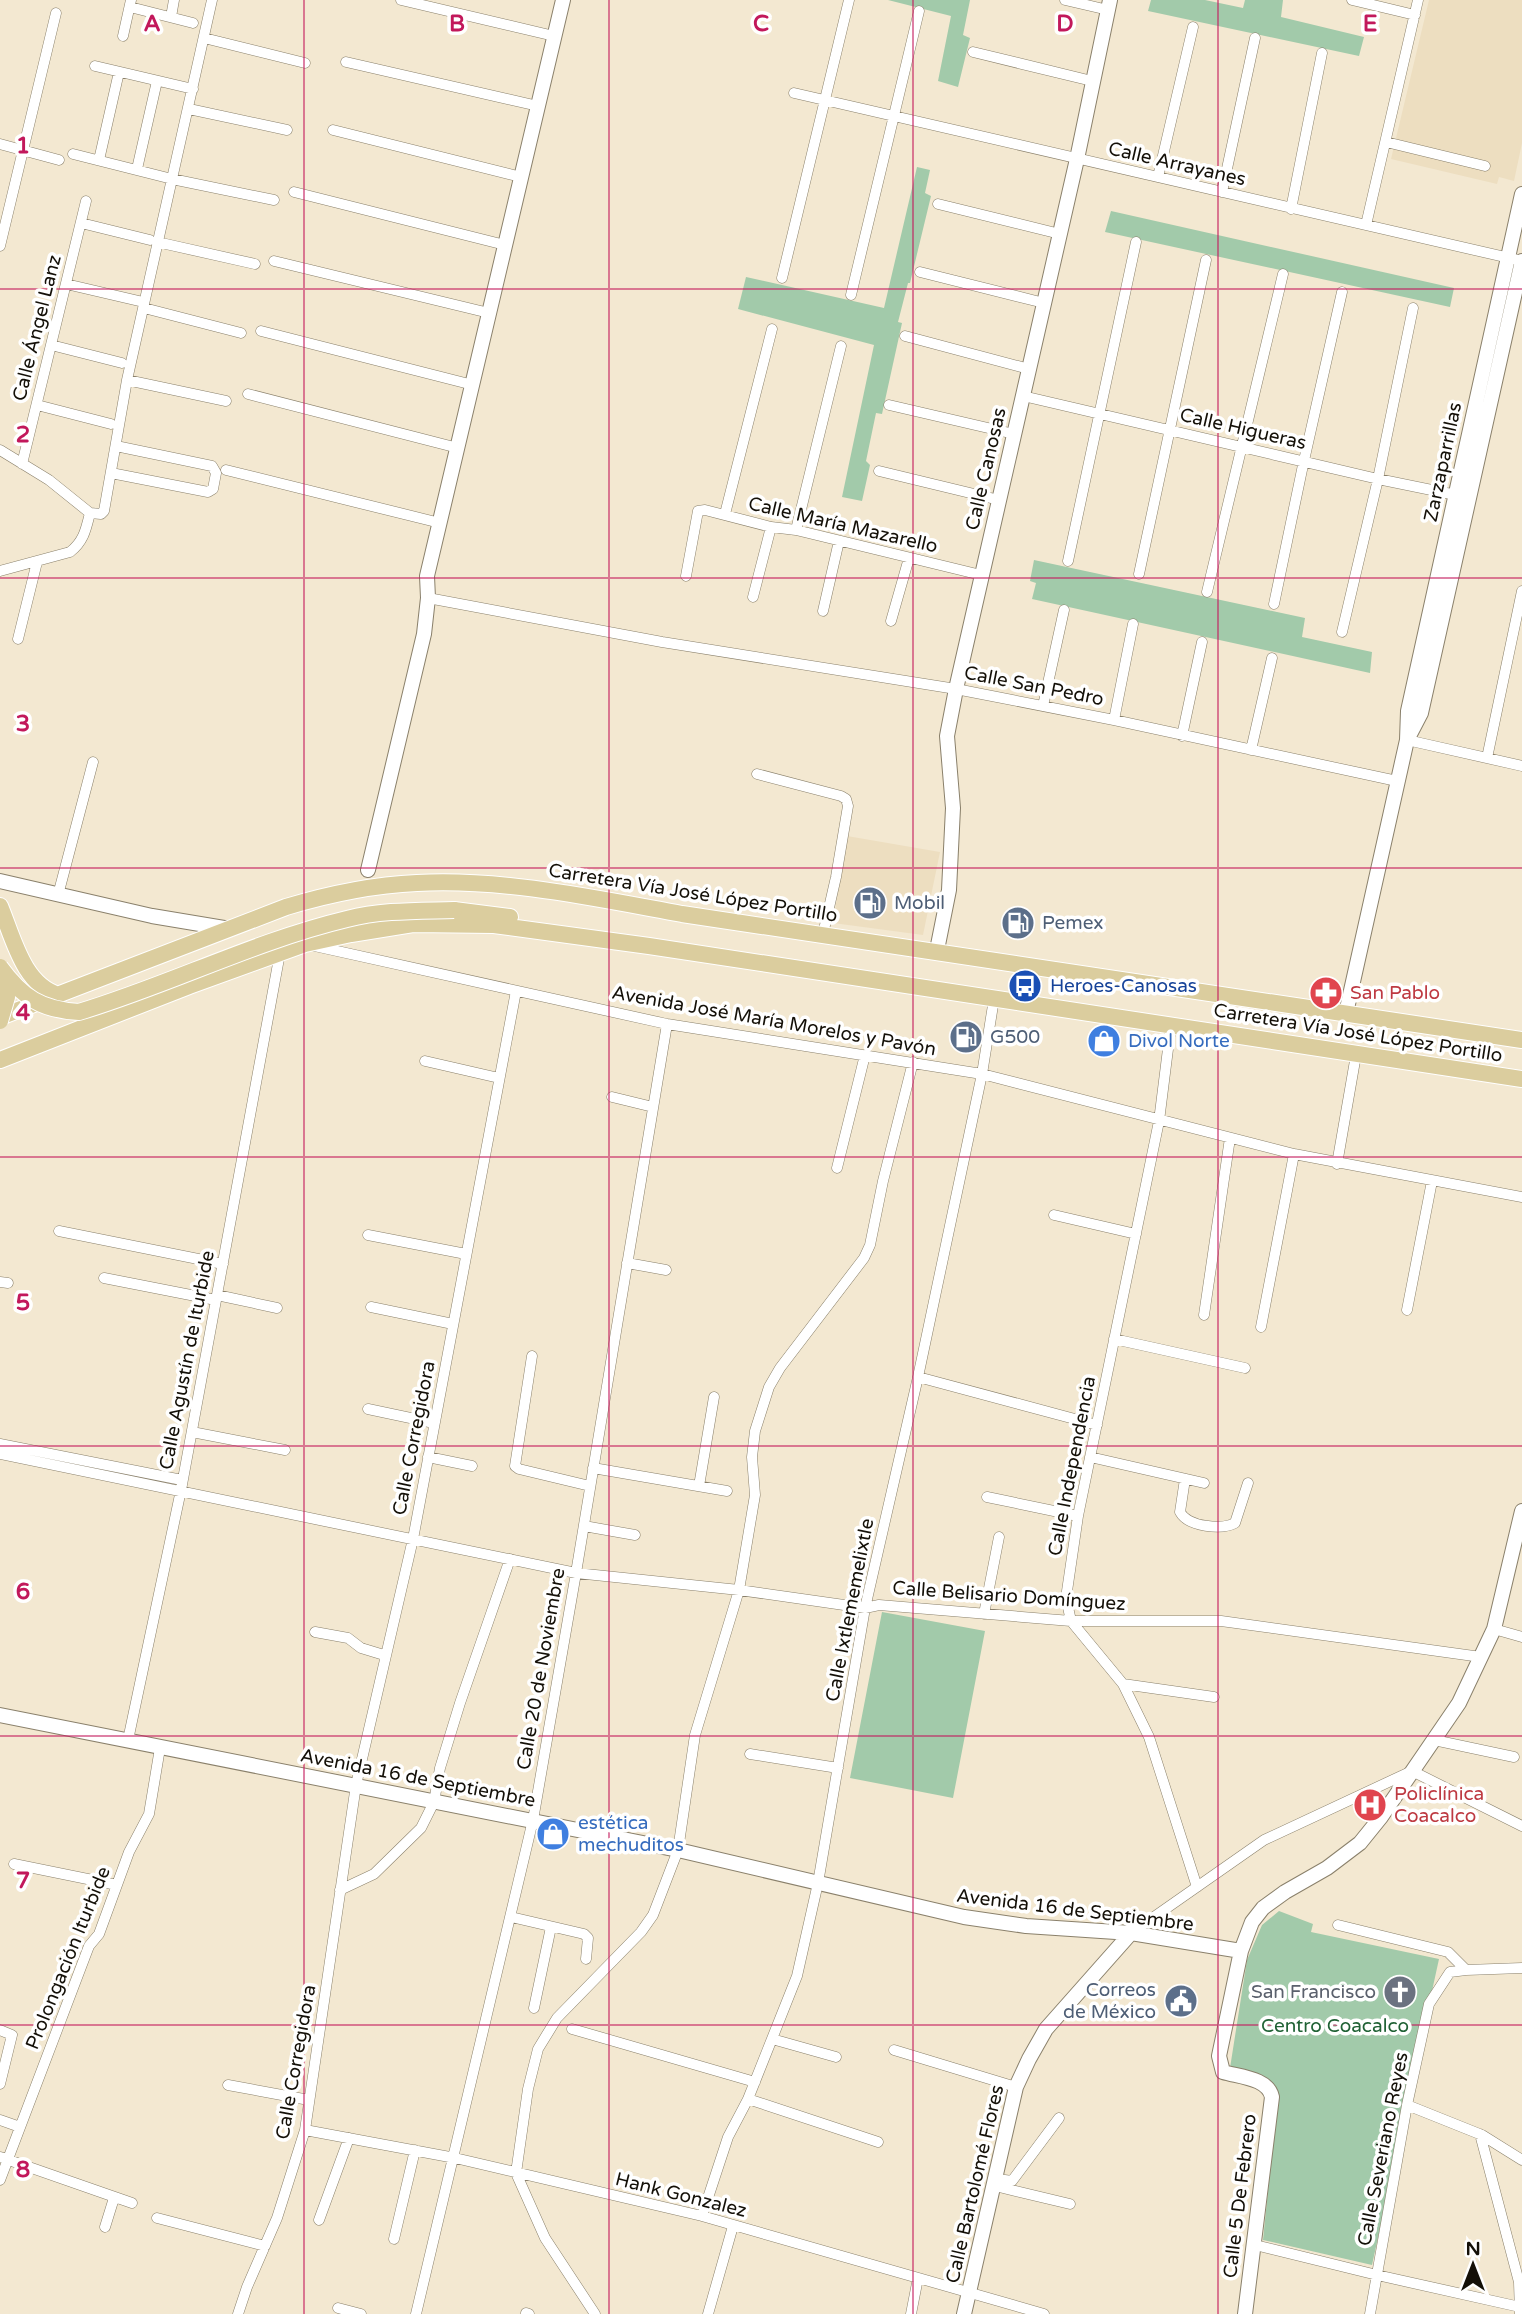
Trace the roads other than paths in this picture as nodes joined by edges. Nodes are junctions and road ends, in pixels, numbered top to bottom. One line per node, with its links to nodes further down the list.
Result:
1 (174, 0): 14 (street)
2 (212, 0): 19 (street)
3 (401, 0): 18 (street)
4 (563, 0): 18 (street)
5 (849, 0): 31 (street)
6 (1065, 0): 10 (street)
7 (1352, 0): 13 (street)
8 (1418, 0): 13 (street)
9 (131, 4): 14 (street); 17 (street)
10 (1109, 5): 28 (street, Calle Canosas)
11 (919, 11): 34 (street)
12 (56, 13): 39 (street)
13 (1415, 15): 37 (street)
14 (171, 17): 15 (street)
15 (193, 23)
16 (1193, 27): 47 (street)
17 (123, 36)
18 (554, 36): 32 (street)
19 (204, 38): 24 (street); 29 (street)
20 (1255, 38): 50 (street)
21 (972, 51): 28 (street)
22 (1322, 53): 55 (street)
23 (346, 62): 32 (street)
24 (305, 63)
25 (95, 66): 26 (street)
26 (119, 72): 27 (street); 43 (street)
27 (157, 80): 29 (street); 45 (street)
28 (1092, 81): 41 (street, Calle Canosas)
29 (193, 89): 33 (street)
30 (794, 93): 31 (street, Calle Arrayanes)
31 (825, 100): 34 (street, Calle Arrayanes); 69 (street)
32 (531, 104): 46 (street)
33 (189, 109): 35 (street); 48 (street)
34 (895, 117): 41 (street, Calle Arrayanes); 72 (street)
35 (287, 130)
36 (333, 130): 46 (street)
37 (1385, 142): 44 (street); 57 (street)
38 (0, 144): 39 (street)
39 (23, 150): 42 (street); 62 (street)
40 (73, 154): 43 (street)
41 (1077, 159): 47 (street, Calle Arrayanes); 58 (street, Calle Canosas)
42 (59, 160)
43 (99, 160): 45 (street)
44 (1485, 166)
45 (137, 169): 48 (street)
46 (521, 177): 61 (street)
47 (1158, 177): 50 (street, Calle Arrayanes)
48 (172, 178): 52 (street); 59 (street)
49 (294, 192): 61 (street)
50 (1222, 192): 55 (street, Calle Arrayanes)
51 (1522, 194): 64 (street, Zarzaparrillas)
52 (274, 200)
53 (86, 201): 56 (street, Calle Ángel Lanz)
54 (938, 204): 58 (street)
55 (1291, 209): 57 (street, Calle Arrayanes)
56 (81, 223): 59 (street); 70 (street, Calle Ángel Lanz)
57 (1366, 225): 64 (street, Calle Arrayanes)
58 (1060, 234): 73 (street, Calle Canosas)
59 (154, 241): 66 (street); 74 (street)
60 (1136, 242): 92 (street)
61 (505, 245): 76 (street)
62 (0, 246)
63 (1206, 260): 94 (street)
64 (1517, 260): 106 (street, Zarzaparrillas); 138 (street, Zarzaparrillas)
65 (274, 261): 76 (street)
66 (255, 264)
67 (920, 272): 73 (street)
68 (1283, 274): 97 (street)
69 (782, 278)
70 (66, 284): 74 (street); 81 (street, Calle Ángel Lanz)
71 (1342, 292): 100 (street)
72 (851, 295)
73 (1044, 303): 84 (street, Calle Canosas)
74 (142, 305): 79 (street); 85 (street)
75 (1413, 308): 105 (street)
76 (489, 313): 86 (street)
77 (772, 329): 109 (street)
78 (261, 331): 86 (street)
79 (241, 333)
80 (905, 336): 84 (street)
81 (51, 345): 83 (street); 90 (street, Calle Ángel Lanz)
82 (841, 346): 112 (street)
83 (122, 363)
84 (1029, 369): 88 (street, Calle Canosas)
85 (127, 380): 89 (street); 96 (street)
86 (472, 385): 98 (street)
87 (248, 394): 98 (street)
88 (1023, 396): 92 (street, Calle Higueras); 95 (street, Calle Canosas)
89 (226, 401)
90 (37, 405): 93 (street); 101 (street, Calle Ángel Lanz)
91 (889, 405): 95 (street)
92 (1100, 414): 94 (street, Calle Higueras); 115 (street)
93 (111, 424)
94 (1171, 430): 97 (street, Calle Higueras); 118 (street)
95 (1014, 433): 107 (street, Calle Canosas)
96 (116, 446): 104 (street); 104 (street)
97 (1242, 447): 100 (street, Calle Higueras); 122 (street)
98 (458, 448): 110 (street)
99 (0, 450): 101 (street)
100 (1304, 461): 105 (street, Calle Higueras); 125 (street)
101 (22, 464): 108 (street)
102 (226, 470): 110 (street)
103 (879, 471): 107 (street)
104 (111, 473): 108 (street)
105 (1378, 479): 106 (street, Calle Higueras); 130 (street)
106 (1455, 495): 138 (street, Zarzaparrillas)
107 (999, 500): 119 (street, Calle Canosas)
108 (90, 513): 116 (street)
109 (725, 514): 111 (street, Calle María Mazarello); 120 (street, Calle María Mazarello)
110 (440, 523): 124 (street)
111 (771, 527): 112 (street, Calle María Mazarello); 123 (street)
112 (796, 530): 113 (street, Calle María Mazarello)
113 (839, 541): 114 (street, Calle María Mazarello); 127 (street)
114 (909, 558): 119 (street, Calle María Mazarello); 128 (street)
115 (1069, 561)
116 (37, 562): 117 (street); 131 (street)
117 (0, 571)
118 (1139, 574)
119 (981, 575): 134 (street, Calle Canosas)
120 (687, 576)
121 (1522, 591): 140 (street)
122 (1207, 592)
123 (753, 597)
124 (428, 598): 134 (street, Calle San Pedro); 145 (street)
125 (1274, 604)
126 (1064, 610): 135 (street)
127 (823, 611)
128 (891, 621)
129 (1133, 624): 136 (street)
130 (1342, 632)
131 (18, 639)
132 (1202, 642): 137 (street)
133 (1272, 658): 139 (street)
134 (956, 689): 135 (street, Calle San Pedro); 154 (street, Calle Canosas)
135 (1043, 706): 136 (street, Calle San Pedro)
136 (1114, 720): 137 (street, Calle San Pedro)
137 (1182, 736): 139 (street, Calle San Pedro)
138 (1407, 740): 140 (street); 144 (street, Zarzaparrillas)
139 (1251, 750): 144 (street, Calle San Pedro)
140 (1486, 758): 142 (street)
141 (93, 762): 148 (street)
142 (1522, 766)
143 (757, 774): 151 (street)
144 (1397, 781): 161 (street, Zarzaparrillas)
145 (368, 870): 147 (street)
146 (0, 881): 148 (street)
147 (372, 887): 150 (main road, Carretera Vía José López Portillo); 151 (main road, Carretera Vía José López Portillo)
148 (58, 895): 150 (street)
149 (0, 906): 159 (main road)
150 (230, 929): 159 (main road, Carretera Vía José López Portillo)
151 (822, 934): 154 (main road, Carretera Vía José López Portillo)
152 (304, 944): 153 (main road, Carretera Vía José López Portillo); 155 (main road, Carretera Vía José López Portillo); 158 (street, Avenida José María Morelos y Pavón)
153 (649, 946): 157 (main road, bridge); 160 (main road, Carretera Vía José López Portillo)
154 (937, 950): 161 (main road, Carretera Vía José López Portillo)
155 (279, 953): 168 (main road, Carretera Vía José López Portillo); 189 (street, Calle Agustín de Iturbide)
156 (0, 957): 162 (main road, bridge)
157 (0, 967)
158 (516, 991): 163 (street, Avenida José María Morelos y Pavón); 172 (street, Calle Corregidora)
159 (59, 995): 162 (main road, Carretera Vía José López Portillo)
160 (994, 999): 164 (main road, Carretera Vía José López Portillo); 171 (street, Calle Ixtlememelixtle)
161 (1346, 1013): 165 (main road, Carretera Vía José López Portillo)
162 (0, 1019)
163 (667, 1024): 166 (street, Avenida José María Morelos y Pavón); 175 (street, Calle 20 de Noviembre)
164 (1171, 1025): 167 (main road, Carretera Vía José López Portillo); 176 (street, Calle Independencia)
165 (1522, 1040)
166 (864, 1055): 170 (street, Avenida José María Morelos y Pavón); 180 (street)
167 (1356, 1055): 173 (main road, Carretera Vía José López Portillo); 179 (street)
168 (0, 1060)
169 (425, 1061): 172 (street)
170 (913, 1062): 171 (street, Avenida José María Morelos y Pavón); 231 (street)
171 (982, 1074): 176 (street, Avenida José María Morelos y Pavón); 202 (street, Calle Ixtlememelixtle)
172 (499, 1078): 187 (street, Calle Corregidora)
173 (1522, 1079)
174 (612, 1097): 175 (street)
175 (653, 1107): 188 (street, Calle 20 de Noviembre)
176 (1159, 1121): 177 (street, Avenida José María Morelos y Pavón); 185 (street, Calle Independencia)
177 (1230, 1138): 178 (street, Avenida José María Morelos y Pavón); 196 (street)
178 (1294, 1154): 179 (street, Avenida José María Morelos y Pavón); 198 (street)
179 (1336, 1164): 181 (street, Avenida José María Morelos y Pavón)
180 (837, 1168)
181 (1432, 1181): 182 (street, Avenida José María Morelos y Pavón); 195 (street)
182 (1522, 1197)
183 (1054, 1215): 185 (street)
184 (59, 1231): 189 (street)
185 (1136, 1234): 199 (street, Calle Independencia)
186 (368, 1235): 187 (street)
187 (466, 1254): 197 (street, Calle Corregidora)
188 (627, 1263): 190 (street); 214 (street, Calle 20 de Noviembre)
189 (223, 1264): 192 (street, Calle Agustín de Iturbide)
190 (666, 1270)
191 (104, 1278): 192 (street)
192 (216, 1297): 194 (street); 207 (street, Calle Agustín de Iturbide)
193 (371, 1307): 197 (street)
194 (277, 1308)
195 (1407, 1310)
196 (1204, 1315)
197 (453, 1324): 205 (street, Calle Corregidora)
198 (1261, 1327)
199 (1114, 1339): 201 (street); 206 (street, Calle Independencia)
200 (532, 1356): 219 (street)
201 (1245, 1368)
202 (918, 1377): 206 (street); 232 (street, Calle Ixtlememelixtle)
203 (714, 1397): 220 (street)
204 (368, 1409): 205 (street)
205 (435, 1423): 211 (street, Calle Corregidora)
206 (1097, 1425): 212 (street, Calle Independencia)
207 (192, 1432): 209 (street); 218 (street, Calle Agustín de Iturbide)
208 (0, 1444): 218 (street)
209 (285, 1450)
210 (0, 1454): 218 (street)
211 (428, 1457): 213 (street); 228 (street, Calle Corregidora)
212 (1090, 1457): 215 (street); 224 (street, Calle Independencia)
213 (472, 1466)
214 (593, 1468): 219 (street, Calle 20 de Noviembre); 220 (street)
215 (1185, 1479): 216 (street); 217 (street)
216 (1204, 1483)
217 (1248, 1483)
218 (182, 1485): 228 (street); 243 (street, Calle Agustín de Iturbide)
219 (590, 1486): 225 (street, Calle 20 de Noviembre)
220 (699, 1486): 221 (street)
221 (727, 1491)
222 (987, 1497): 224 (street)
223 (1522, 1511): 235 (street)
224 (1078, 1516): 234 (street, Calle Independencia)
225 (584, 1526): 226 (street); 230 (street, Calle 20 de Noviembre)
226 (635, 1535)
227 (999, 1537): 233 (street)
228 (412, 1539): 229 (street, Calle Belisario Domínguez); 238 (street, Calle Corregidora)
229 (510, 1559): 230 (street, Calle Belisario Domínguez); 251 (street)
230 (576, 1573): 231 (street, Calle Belisario Domínguez); 252 (street, Calle 20 de Noviembre)
231 (739, 1590): 232 (street, Calle Belisario Domínguez); 254 (street)
232 (865, 1608): 233 (street, Calle Belisario Domínguez); 248 (street, Calle Ixtlememelixtle)
233 (984, 1614): 234 (street, Calle Belisario Domínguez)
234 (1071, 1621): 239 (street, Calle Belisario Domínguez); 240 (street)
235 (1494, 1629): 237 (street); 239 (street)
236 (315, 1632): 238 (street)
237 (1522, 1637)
238 (384, 1655): 250 (street, Calle Corregidora)
239 (1481, 1657): 244 (street)
240 (1123, 1684): 241 (street); 258 (street)
241 (1214, 1697)
242 (0, 1715): 243 (street, Avenida 16 de Septiembre)
243 (128, 1740): 245 (street, Avenida 16 de Septiembre)
244 (1434, 1740): 247 (street); 249 (street)
245 (160, 1748): 250 (street, Avenida 16 de Septiembre); 257 (street, Prolongación Iturbide)
246 (750, 1754): 248 (street)
247 (1514, 1758)
248 (838, 1768): 256 (street, Calle Ixtlememelixtle)
249 (1412, 1771): 253 (street); 258 (street); 264 (street)
250 (356, 1785): 251 (street, Avenida 16 de Septiembre); 259 (street, Calle Corregidora)
251 (434, 1802): 252 (street, Avenida 16 de Septiembre); 259 (street)
252 (533, 1820): 254 (street, Avenida 16 de Septiembre); 260 (street, Calle 20 de Noviembre)
253 (1522, 1826)
254 (678, 1850): 256 (street, Avenida 16 de Septiembre); 292 (street)
255 (14, 1864): 257 (street)
256 (818, 1883): 263 (street, Avenida 16 de Septiembre); 271 (street, Calle Ixtlememelixtle)
257 (117, 1885): 283 (street, Prolongación Iturbide)
258 (1197, 1887): 263 (street)
259 (340, 1890): 279 (street, Calle Corregidora)
260 (511, 1917): 262 (street); 290 (street, Calle 20 de Noviembre)
261 (1338, 1925): 267 (street)
262 (551, 1927): 265 (street); 268 (street)
263 (1131, 1933): 264 (street, Avenida 16 de Septiembre); 277 (street, Calle Bartolomé Flores)
264 (1241, 1951): 304 (street, Calle 5 De Febrero)
265 (586, 1959)
266 (1522, 1968): 267 (street)
267 (1466, 1970): 280 (street, Calle Severiano Reyes)
268 (534, 2008)
269 (572, 2029): 274 (street)
270 (0, 2030): 275 (street)
271 (772, 2039): 273 (street); 274 (street, Calle Ixtlememelixtle)
272 (894, 2050): 277 (street)
273 (836, 2057)
274 (755, 2082): 278 (street, Calle Ixtlememelixtle)
275 (0, 2084)
276 (228, 2085): 279 (street)
277 (1016, 2087): 294 (street, Calle Bartolomé Flores)
278 (748, 2099): 287 (street); 298 (street, Calle Ixtlememelixtle)
279 (309, 2100): 284 (street, Calle Corregidora)
280 (1408, 2105): 285 (street); 306 (street, Calle Severiano Reyes)
281 (1059, 2118): 294 (street)
282 (0, 2120): 283 (street)
283 (20, 2127): 289 (street, Prolongación Iturbide)
284 (305, 2130): 286 (street, Hank Gonzalez); 305 (street, Calle Corregidora)
285 (1480, 2134): 291 (street); 310 (street)
286 (349, 2138): 288 (street, Hank Gonzalez); 300 (street)
287 (878, 2142)
288 (415, 2150): 290 (street, Hank Gonzalez); 303 (street)
289 (4, 2158): 293 (street, Prolongación Iturbide); 295 (street)
290 (455, 2158): 292 (street, Hank Gonzalez); 313 (street, Calle 20 de Noviembre)
291 (1522, 2160)
292 (516, 2173): 298 (street, Hank Gonzalez); 314 (street)
293 (0, 2180)
294 (996, 2183): 297 (street); 308 (street, Calle Bartolomé Flores)
295 (114, 2197): 296 (street); 302 (street)
296 (132, 2203)
297 (1070, 2204)
298 (702, 2216): 301 (street, Hank Gonzalez)
299 (157, 2218): 305 (street)
300 (319, 2220)
301 (733, 2226): 307 (street, Hank Gonzalez); 315 (street)
302 (105, 2227)
303 (394, 2239)
304 (1255, 2245): 306 (street); 319 (street, Calle 5 De Febrero)
305 (265, 2246): 311 (street, Calle Corregidora)
306 (1377, 2276): 310 (street); 320 (street, Calle Severiano Reyes)
307 (918, 2278): 308 (street, Hank Gonzalez); 316 (street)
308 (969, 2293): 317 (street, Calle Bartolomé Flores); 318 (street, Hank Gonzalez)
309 (338, 2308): 312 (street)
310 (1520, 2310)
311 (238, 2314)
312 (361, 2314)
313 (416, 2314)
314 (595, 2314)
315 (708, 2314)
316 (911, 2314)
317 (964, 2314)
318 (1044, 2314)
319 (1245, 2314)
320 (1370, 2314)

